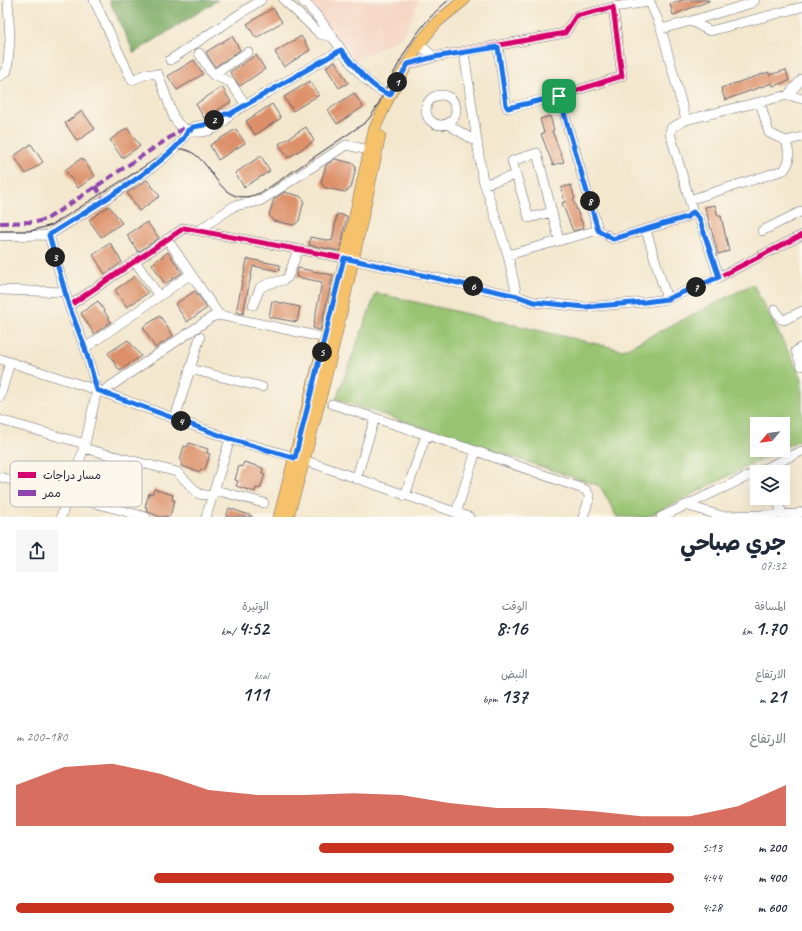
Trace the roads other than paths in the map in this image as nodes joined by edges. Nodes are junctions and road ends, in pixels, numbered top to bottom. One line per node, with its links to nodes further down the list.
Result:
1 (8, 0): 15 (street)
2 (94, 0): 38 (street)
3 (261, 0): 23 (street)
4 (284, 0): 13 (street)
5 (302, 0): 13 (street)
6 (464, 0): 16 (main road)
7 (755, 0): 11 (street)
8 (652, 1): 9 (street); 12 (street)
9 (613, 7): 17 (street); 29 (street)
10 (802, 7): 11 (street)
11 (691, 21): 12 (street)
12 (661, 30): 36 (street)
13 (333, 37): 18 (street)
14 (0, 40): 15 (street)
15 (10, 40): 26 (street)
16 (419, 44): 22 (street); 24 (main road)
17 (498, 47): 20 (street); 29 (street)
18 (341, 50): 31 (street); 35 (street)
19 (248, 52): 25 (street)
20 (464, 52): 22 (street); 30 (street)
21 (199, 53): 25 (street)
22 (434, 57): 24 (street)
23 (170, 60)
24 (408, 64): 31 (main road)
25 (213, 75): 35 (street)
26 (0, 76)
27 (802, 79): 28 (street)
28 (788, 95): 32 (street); 33 (street)
29 (559, 96): 49 (street)
30 (470, 97): 34 (street); 40 (street)
31 (388, 99): 42 (main road); 60 (main road)
32 (802, 99)
33 (760, 102): 36 (street); 41 (street)
34 (455, 104): 37 (street); 37 (street)
35 (246, 105): 38 (street)
36 (686, 120): 45 (street)
37 (447, 124): 40 (street)
38 (190, 130): 53 (street)
39 (802, 138): 41 (street)
40 (477, 142): 44 (street)
41 (786, 142): 45 (street)
42 (368, 150): 51 (street); 60 (main road)
43 (516, 174): 44 (street); 47 (street); 47 (street)
44 (485, 184): 59 (street)
45 (689, 200): 48 (street)
46 (802, 211): 52 (street)
47 (552, 212): 57 (street)
48 (693, 212): 50 (street); 63 (street)
49 (598, 230): 50 (street); 57 (street)
50 (646, 230): 68 (street)
51 (198, 231): 56 (street); 58 (street)
52 (762, 231)
53 (49, 235): 55 (street); 65 (street)
54 (802, 235): 63 (street)
55 (0, 236)
56 (167, 239): 61 (street); 62 (street)
57 (560, 240): 59 (street)
58 (298, 250): 60 (street); 69 (street)
59 (508, 255): 67 (street)
60 (349, 259): 67 (street); 75 (main road); 94 (main road)
61 (135, 261): 66 (street); 70 (street)
62 (191, 274): 66 (street); 73 (street)
63 (719, 277): 68 (street)
64 (0, 290): 65 (street)
65 (65, 292): 70 (street)
66 (159, 296): 77 (street)
67 (517, 296): 68 (street)
68 (667, 299)
69 (253, 305)
70 (69, 306): 77 (street)
71 (775, 309): 72 (street)
72 (802, 311)
73 (219, 315): 75 (street); 83 (street)
74 (200, 337): 81 (street)
75 (326, 338): 94 (main road)
76 (802, 347): 80 (street)
77 (85, 348): 83 (street)
78 (0, 359): 79 (street)
79 (10, 362): 83 (street); 84 (street)
80 (802, 366)
81 (190, 369): 82 (street); 86 (street)
82 (262, 387)
83 (100, 391): 86 (street); 91 (street)
84 (0, 397)
85 (332, 404): 87 (street)
86 (175, 418): 90 (street)
87 (375, 418): 89 (street); 101 (street)
88 (0, 420): 91 (street)
89 (426, 435): 92 (street); 104 (street)
90 (230, 439): 94 (street); 103 (street)
91 (84, 446): 95 (street); 96 (street)
92 (476, 451): 110 (street); 120 (street)
93 (802, 451): 98 (street)
94 (300, 459): 101 (street); 117 (main road); 118 (main road)
95 (79, 461)
96 (138, 461)
97 (142, 462): 103 (street)
98 (776, 465)
99 (0, 477): 102 (street)
100 (750, 477): 106 (street)
101 (356, 479): 104 (street)
102 (10, 480)
103 (214, 493): 105 (street); 116 (street)
104 (405, 496): 110 (street)
105 (264, 503)
106 (685, 505): 121 (street); 122 (street)
107 (779, 505): 111 (street)
108 (65, 507): 114 (street)
109 (111, 507): 115 (street)
110 (456, 513): 119 (street)
111 (782, 514): 112 (street); 113 (street)
112 (799, 514)
113 (751, 516): 122 (street)
114 (61, 517)
115 (146, 517)
116 (206, 517)
117 (279, 517)
118 (288, 517)
119 (469, 517)
120 (583, 517)
121 (661, 517)
122 (722, 517)

